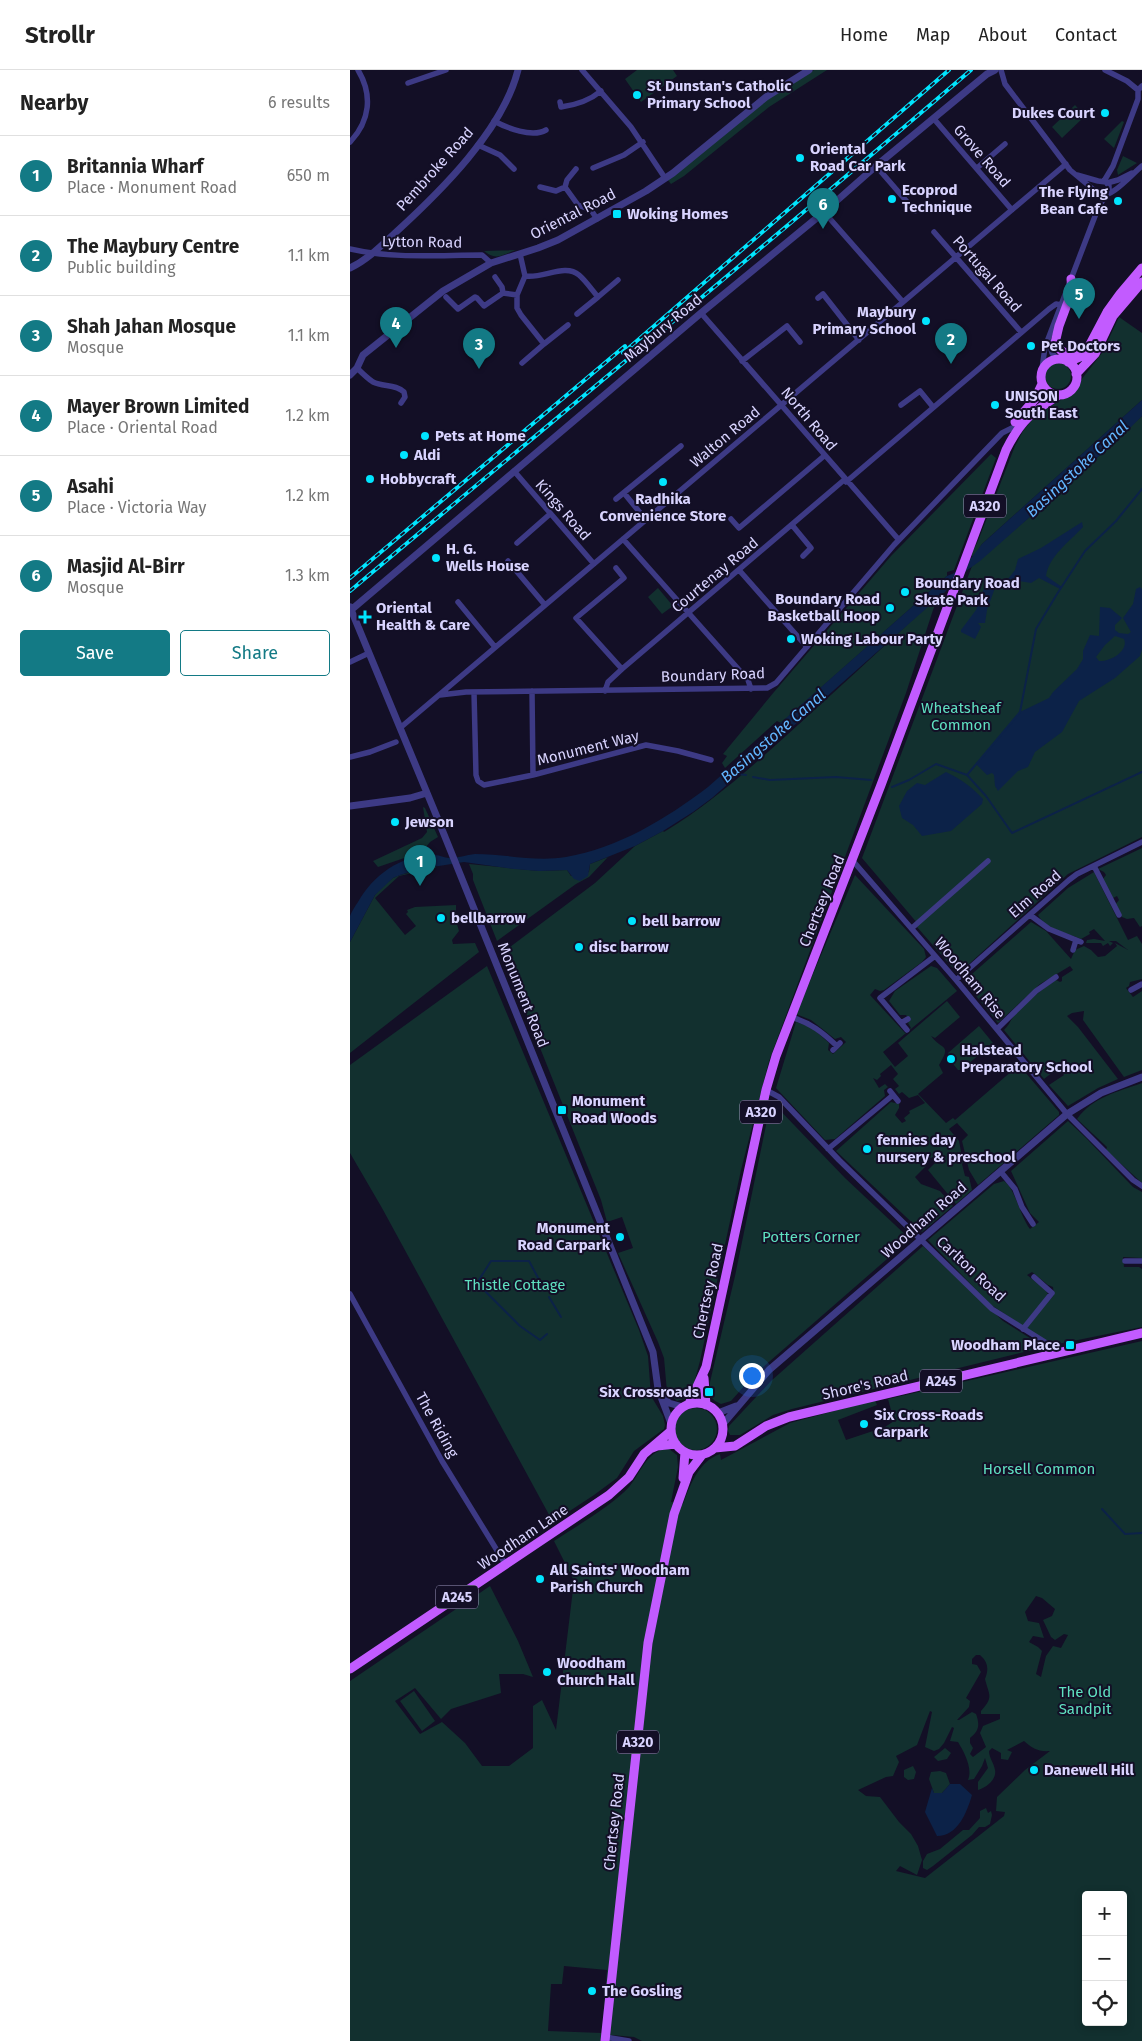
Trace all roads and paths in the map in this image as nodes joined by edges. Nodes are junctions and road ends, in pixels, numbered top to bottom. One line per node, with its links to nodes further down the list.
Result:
1 (358, 70): 17 (street)
2 (446, 70): 9 (street)
3 (518, 70): 15 (street, Pembroke Road)
4 (582, 70): 12 (street)
5 (809, 70): 30 (street, Oriental Road)
6 (995, 70): 14 (street, Maybury Road)
7 (1001, 70): 22 (street)
8 (1104, 70): 11 (street)
9 (432, 72): 10 (street)
10 (408, 83)
11 (1140, 88): 31 (street)
12 (601, 91): 13 (street); 18 (street)
13 (560, 102)
14 (934, 119): 23 (street, Maybury Road); 25 (street, Grove Road)
15 (494, 121): 16 (street); 20 (street, Pembroke Road)
16 (546, 130)
17 (350, 142)
18 (643, 142): 21 (street); 30 (street)
19 (1005, 144): 25 (street)
20 (478, 145): 26 (street); 43 (street, Pembroke Road)
21 (595, 158)
22 (1066, 164): 29 (street); 36 (street, Walton Road)
23 (876, 166): 38 (street); 39 (street, Maybury Road)
24 (1142, 166): 28 (street)
25 (977, 168): 36 (street, Grove Road)
26 (514, 169)
27 (576, 169): 33 (street)
28 (1136, 171): 31 (street); 35 (street)
29 (1076, 175): 31 (street); 34 (street)
30 (665, 178): 40 (street, Oriental Road)
31 (1103, 182): 34 (street); 35 (street)
32 (540, 187): 33 (street)
33 (566, 187): 40 (street)
34 (1095, 192): 35 (street); 37 (street)
35 (1107, 194): 37 (street)
36 (1012, 210): 45 (street, Walton Road)
37 (1097, 210): 51 (street)
38 (915, 211)
39 (824, 212): 59 (street); 61 (street, Maybury Road)
40 (597, 219): 44 (street, Oriental Road)
41 (934, 232): 45 (street, Portugal Road)
42 (350, 249): 43 (street, Lytton Road)
43 (372, 254): 46 (street, Lytton Road); 47 (street, Pembroke Road)
44 (520, 254): 46 (street, Oriental Road); 49 (street)
45 (956, 258): 59 (street, Walton Road); 64 (street, Portugal Road)
46 (491, 263): 74 (street, Oriental Road)
47 (350, 268)
48 (1142, 268): 69 (main road)
49 (525, 276): 55 (street); 57 (street)
50 (494, 277): 54 (street)
51 (1071, 279): 60 (street); 69 (main road)
52 (618, 280): 57 (street)
53 (1142, 282): 76 (main road, A320)
54 (503, 293): 55 (street); 56 (street)
55 (517, 295): 68 (street)
56 (446, 297)
57 (598, 297): 62 (street)
58 (818, 298): 65 (street)
59 (903, 302): 65 (street, Walton Road)
60 (1061, 305): 64 (street, Courtenay Road); 66 (street)
61 (701, 313): 71 (street, North Road); 87 (street, Maybury Road)
62 (577, 314)
63 (568, 324): 68 (street)
64 (1021, 332): 83 (street, Courtenay Road)
65 (858, 340): 82 (street, Walton Road)
66 (1048, 340): 70 (street); 75 (street)
67 (800, 342): 71 (street)
68 (544, 344): 72 (street)
69 (1090, 344): 73 (main road)
70 (1057, 360): 73 (main road); 75 (main road)
71 (742, 361): 82 (street, North Road)
72 (522, 362)
73 (1068, 362): 76 (main road)
74 (357, 368): 77 (street, Oriental Road); 80 (street)
75 (1042, 370): 78 (main road, A320)
76 (1076, 374): 79 (main road, A320)
77 (350, 375)
78 (1042, 384): 79 (main road); 84 (main road, Chertsey Road / A320)
79 (1059, 395): 84 (main road, Chertsey Road / A320)
80 (401, 403)
81 (901, 405): 83 (street)
82 (782, 406): 86 (street, North Road); 93 (street, Walton Road)
83 (933, 407): 88 (street, Courtenay Road)
84 (1008, 434): 96 (street, Boundary Road); 127 (main road, Chertsey Road / A320)
85 (677, 446): 89 (street)
86 (824, 456): 88 (street, North Road); 92 (street)
87 (514, 471): 91 (street, Kings Road); 105 (street, Maybury Road)
88 (845, 481): 94 (street, Courtenay Road); 96 (street, North Road)
89 (624, 493): 90 (street); 93 (street)
90 (616, 500)
91 (550, 514): 97 (street); 100 (street, Kings Road)
92 (732, 519)
93 (646, 520): 95 (street, Walton Road)
94 (792, 525): 98 (street); 102 (street, Courtenay Road)
95 (623, 539): 100 (street, Walton Road); 106 (street)
96 (899, 540): 108 (street, Boundary Road)
97 (517, 543)
98 (803, 556)
99 (508, 561): 104 (street)
100 (594, 564): 104 (street, Walton Road)
101 (616, 568): 111 (street)
102 (739, 570): 106 (street, Courtenay Road); 108 (street)
103 (458, 602): 107 (street)
104 (545, 605): 107 (street, Walton Road)
105 (350, 608): 109 (street, Monument Road)
106 (688, 613): 111 (street, Courtenay Road); 113 (street)
107 (495, 647): 112 (street, Walton Road)
108 (807, 647): 113 (street, Boundary Road)
109 (369, 653): 110 (street); 119 (street, Monument Road)
110 (350, 662)
111 (622, 670): 115 (street, Courtenay Road)
112 (455, 681): 116 (street); 118 (street, Walton Road)
113 (750, 690): 115 (street, Boundary Road)
114 (532, 691): 115 (street, Boundary Road); 117 (street, Boundary Road); 123 (street)
115 (605, 691)
116 (466, 692): 117 (street, Boundary Road); 118 (street, Boundary Road)
117 (474, 692): 123 (street, Monument Way)
118 (438, 696): 119 (street, Walton Road)
119 (400, 728): 124 (street, Monument Road)
120 (396, 742): 121 (street)
121 (350, 756)
122 (711, 760): 123 (street, Monument Way)
123 (533, 775)
124 (427, 793): 125 (street); 162 (street, Monument Road)
125 (350, 806)
126 (1142, 842): 129 (street, Elm Road)
127 (853, 861): 132 (street, Woodham Rise); 139 (main road, Chertsey Road / A320)
128 (988, 861): 132 (street)
129 (1094, 866): 130 (street, Elm Road); 131 (street)
130 (1030, 915): 133 (street); 136 (street, Elm Road)
131 (1119, 915)
132 (912, 928): 134 (street, Woodham Rise)
133 (1073, 950)
134 (935, 956): 136 (street, Woodham Rise); 141 (street)
135 (1056, 977): 142 (street)
136 (956, 980): 142 (street, Woodham Rise)
137 (1142, 984): 138 (street)
138 (1131, 990)
139 (791, 1017): 144 (street); 146 (main road, Chertsey Road / A320)
140 (908, 1018): 141 (street)
141 (901, 1023): 143 (street)
142 (997, 1029): 148 (street, Woodham Rise)
143 (907, 1030)
144 (836, 1046)
145 (1142, 1077): 148 (street, Woodham Road)
146 (766, 1090): 149 (street, Carlton Road); 161 (main road, Chertsey Road / A320)
147 (898, 1101): 149 (street)
148 (1067, 1114): 150 (street, Woodham Road); 151 (street, Woodham Rise)
149 (828, 1149): 153 (street, Carlton Road)
150 (1001, 1172): 152 (street); 153 (street, Woodham Road)
151 (1142, 1186)
152 (1033, 1224)
153 (922, 1240): 158 (street, Carlton Road); 164 (street, Woodham Road)
154 (1125, 1261): 155 (street)
155 (1142, 1261)
156 (1034, 1277): 158 (street)
157 (350, 1294): 177 (street, The Riding)
158 (1023, 1329): 160 (street, Carlton Road)
159 (1142, 1333): 160 (main road, Shore's Road / A245)
160 (1059, 1354): 170 (main road, Shore's Road / A245)
161 (704, 1374): 163 (main road, Chertsey Road / A320); 165 (main road, Chertsey Road / A320)
162 (659, 1393): 165 (street); 168 (street, Monument Road)
163 (706, 1405): 165 (main road); 166 (main road)
164 (738, 1405): 166 (street, Woodham Road); 167 (street, Woodham Road)
165 (686, 1406): 168 (main road, A245)
166 (718, 1413): 167 (main road)
167 (722, 1424): 169 (main road)
168 (671, 1429): 171 (main road); 173 (main road, Woodham Lane / A245)
169 (723, 1434): 170 (main road); 172 (main road)
170 (745, 1440): 172 (main road, Shore's Road / A245)
171 (676, 1444): 173 (main road); 174 (main road)
172 (715, 1448): 175 (main road, A245)
173 (650, 1449): 177 (main road, Woodham Lane / A245)
174 (685, 1452): 175 (main road); 176 (main road, Chertsey Road / A320)
175 (702, 1455): 176 (main road, Chertsey Road / A320)
176 (681, 1490): 179 (main road, Chertsey Road / A320)
177 (506, 1565): 178 (main road, Woodham Lane / A245)
178 (351, 1667)
179 (605, 2039): 180 (street)
180 (629, 2041)

